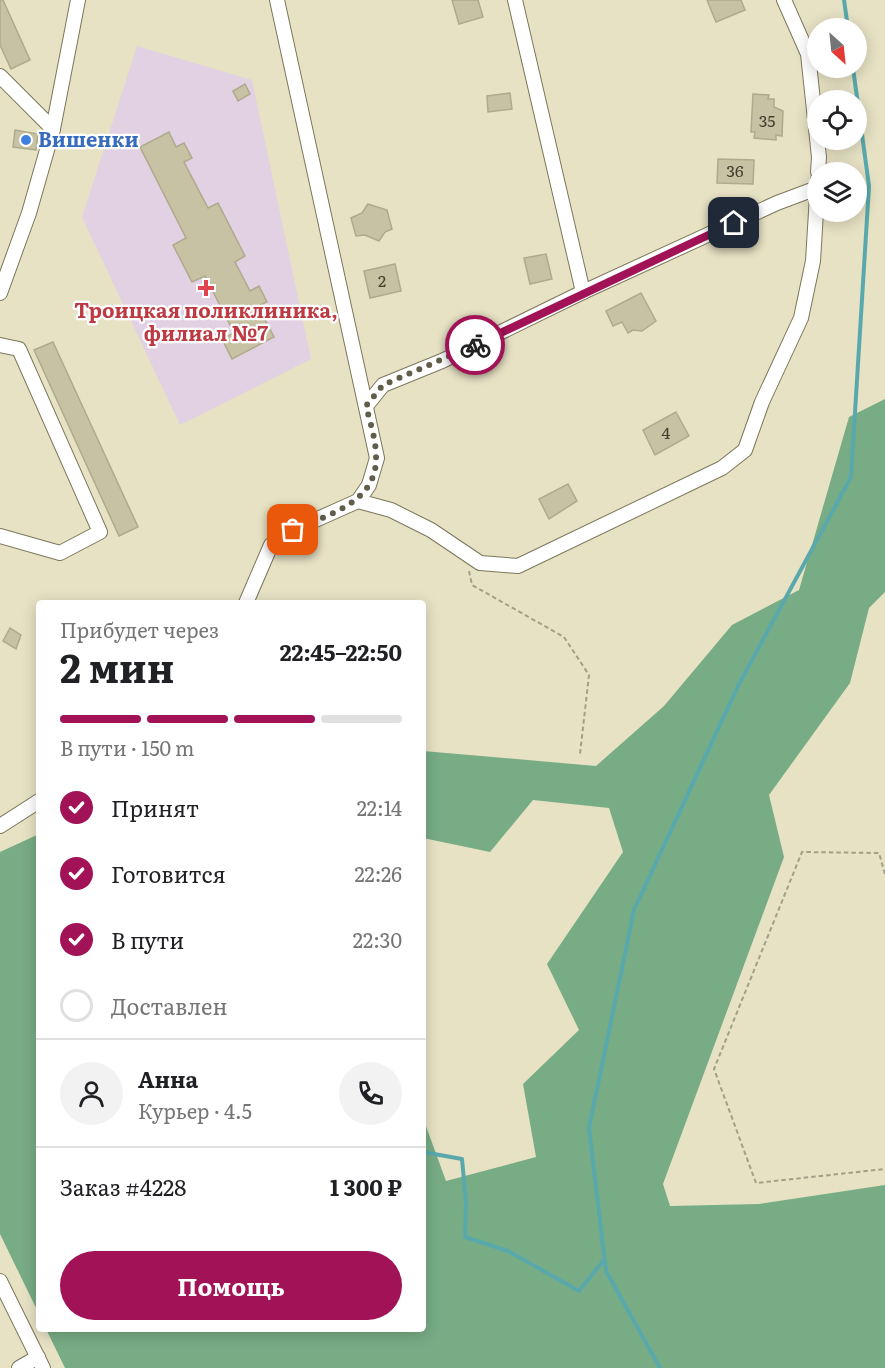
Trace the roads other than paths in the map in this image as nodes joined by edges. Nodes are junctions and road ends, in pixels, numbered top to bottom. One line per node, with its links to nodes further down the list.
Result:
1 (78, 0): 6 (street)
2 (277, 0): 13 (street)
3 (515, 0): 10 (street)
4 (784, 0): 7 (street)
5 (0, 76): 6 (street)
6 (53, 129): 11 (street)
7 (819, 162)
8 (807, 192): 10 (street)
9 (815, 222): 14 (street)
10 (583, 292): 13 (street)
11 (0, 293)
12 (0, 345): 15 (street)
13 (366, 406): 14 (street)
14 (358, 501): 16 (street)
15 (0, 536)
16 (247, 600)
17 (36, 803): 18 (street)
18 (0, 826)
19 (0, 1281): 20 (street)
20 (40, 1363): 21 (street)
21 (18, 1368)

